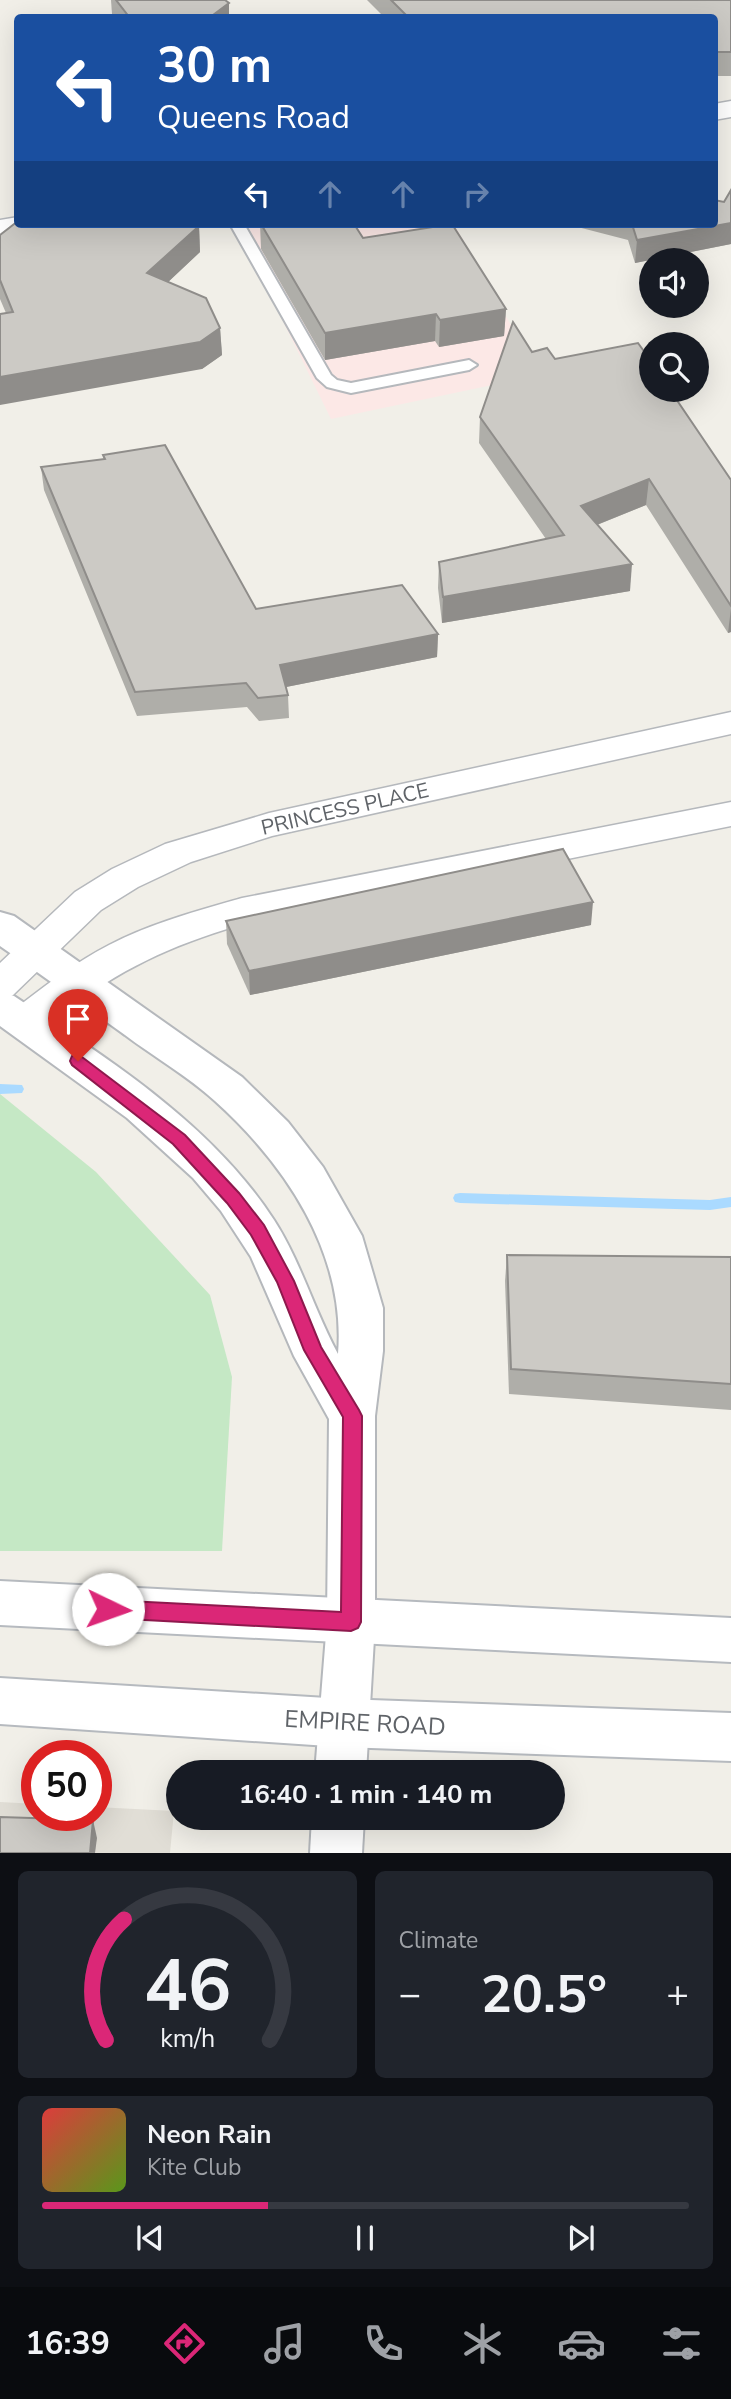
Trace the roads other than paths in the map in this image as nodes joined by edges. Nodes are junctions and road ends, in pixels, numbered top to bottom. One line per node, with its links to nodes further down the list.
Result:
1 (244, 230): 2 (lane)
2 (469, 365)
3 (731, 723): 6 (street, PRINCESS PLACE)
4 (731, 814): 7 (street)
5 (0, 926): 6 (street)
6 (36, 953): 7 (street); 8 (street, PRINCESS PLACE)
7 (79, 981): 9 (street); 10 (street)
8 (0, 985)
9 (12, 1014): 10 (street)
10 (352, 1416): 12 (street)
11 (0, 1604): 12 (street)
12 (351, 1622): 13 (street); 15 (street)
13 (731, 1640)
14 (0, 1701): 15 (street, EMPIRE ROAD)
15 (342, 1723): 16 (street, EMPIRE ROAD); 17 (street)
16 (731, 1737)
17 (341, 1760)
18 (337, 1830): 19 (street)
19 (336, 1853)

